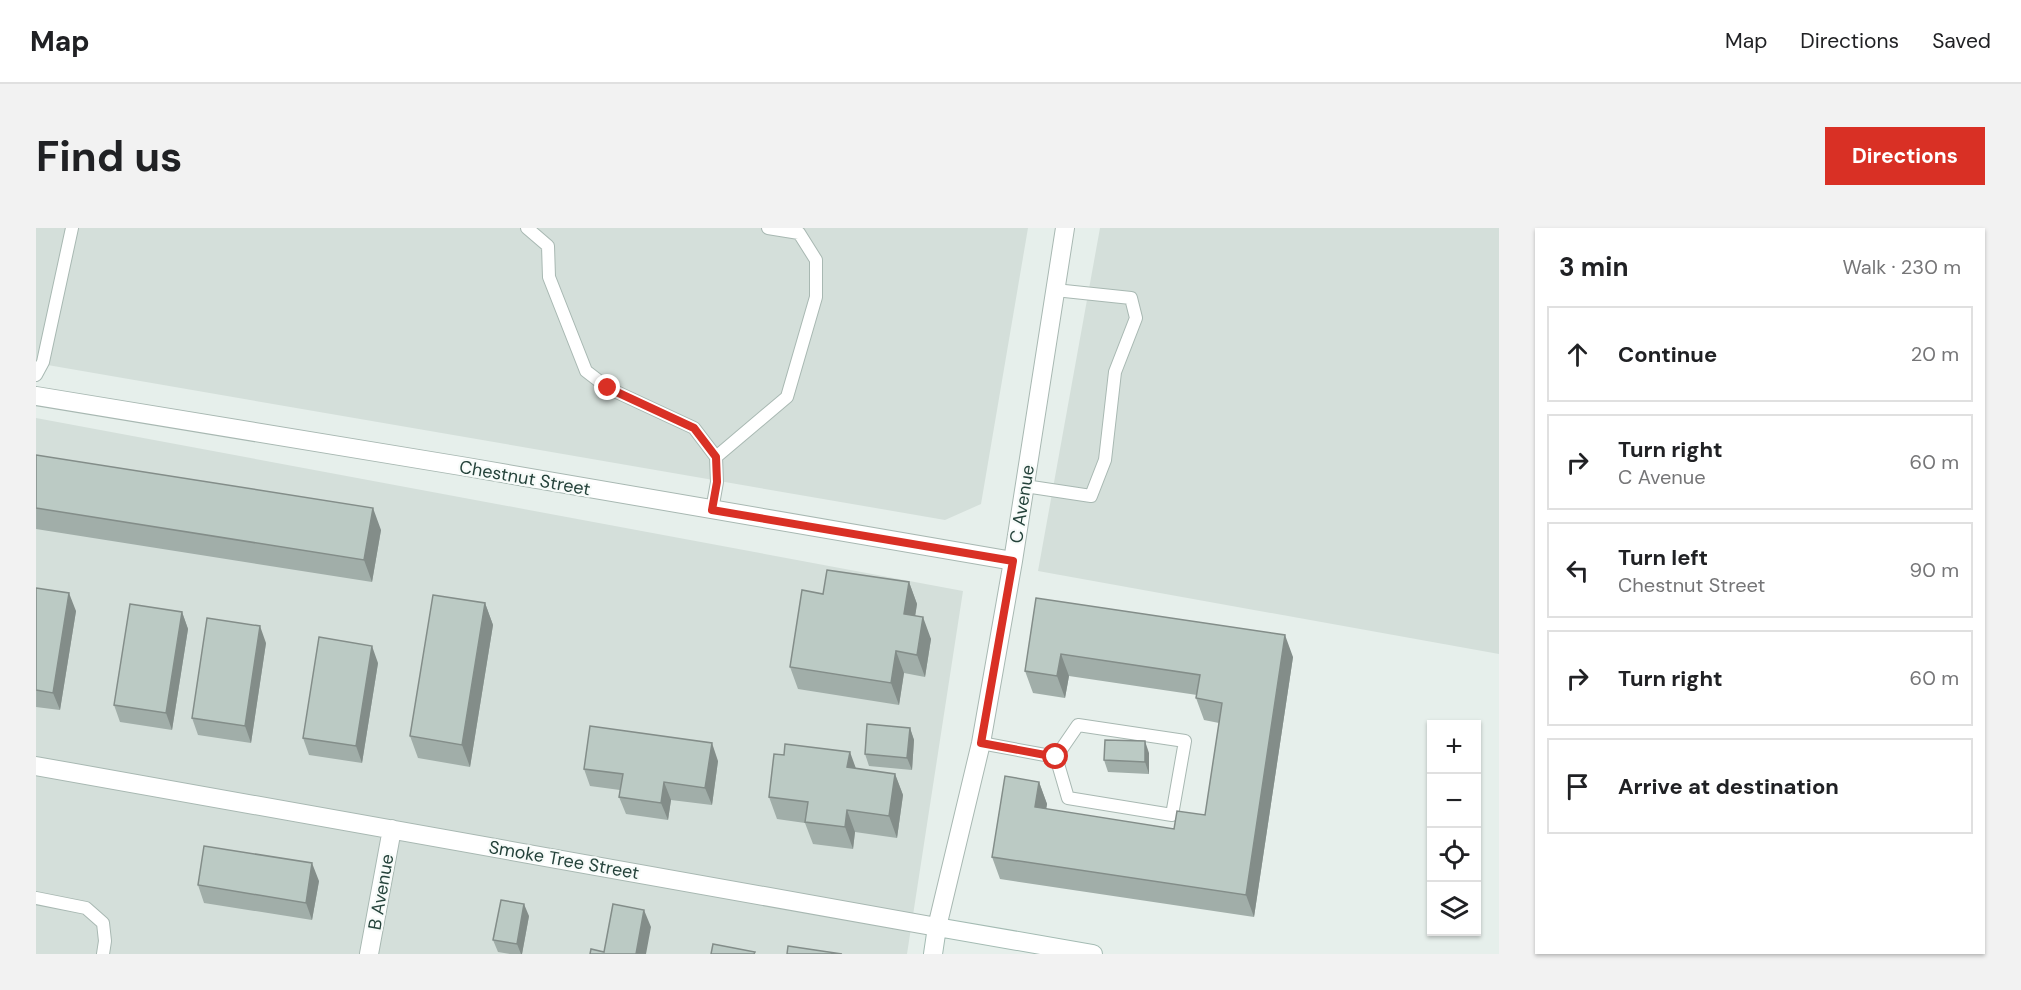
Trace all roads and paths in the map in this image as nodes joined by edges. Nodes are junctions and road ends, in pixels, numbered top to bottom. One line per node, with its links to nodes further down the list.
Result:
1 (72, 228): 6 (lane)
2 (527, 228): 8 (lane)
3 (768, 228): 8 (lane)
4 (1065, 228): 5 (street, C Avenue)
5 (1055, 290): 9 (street, C Avenue); 9 (lane)
6 (36, 375)
7 (36, 396): 10 (street, Chestnut Street)
8 (716, 457): 10 (lane)
9 (1025, 486): 11 (street, C Avenue)
10 (712, 510): 11 (street, Chestnut Street)
11 (1013, 561): 12 (street, C Avenue)
12 (981, 743): 13 (lane); 17 (street, C Avenue)
13 (1056, 757): 13 (lane)
14 (36, 766): 15 (street, Smoke Tree Street)
15 (392, 830): 17 (street, Smoke Tree Street); 19 (street, B Avenue)
16 (36, 897): 18 (lane)
17 (937, 927): 20 (street, C Avenue); 21 (street, Smoke Tree Street)
18 (103, 954)
19 (369, 954)
20 (933, 954)
21 (1093, 954)

